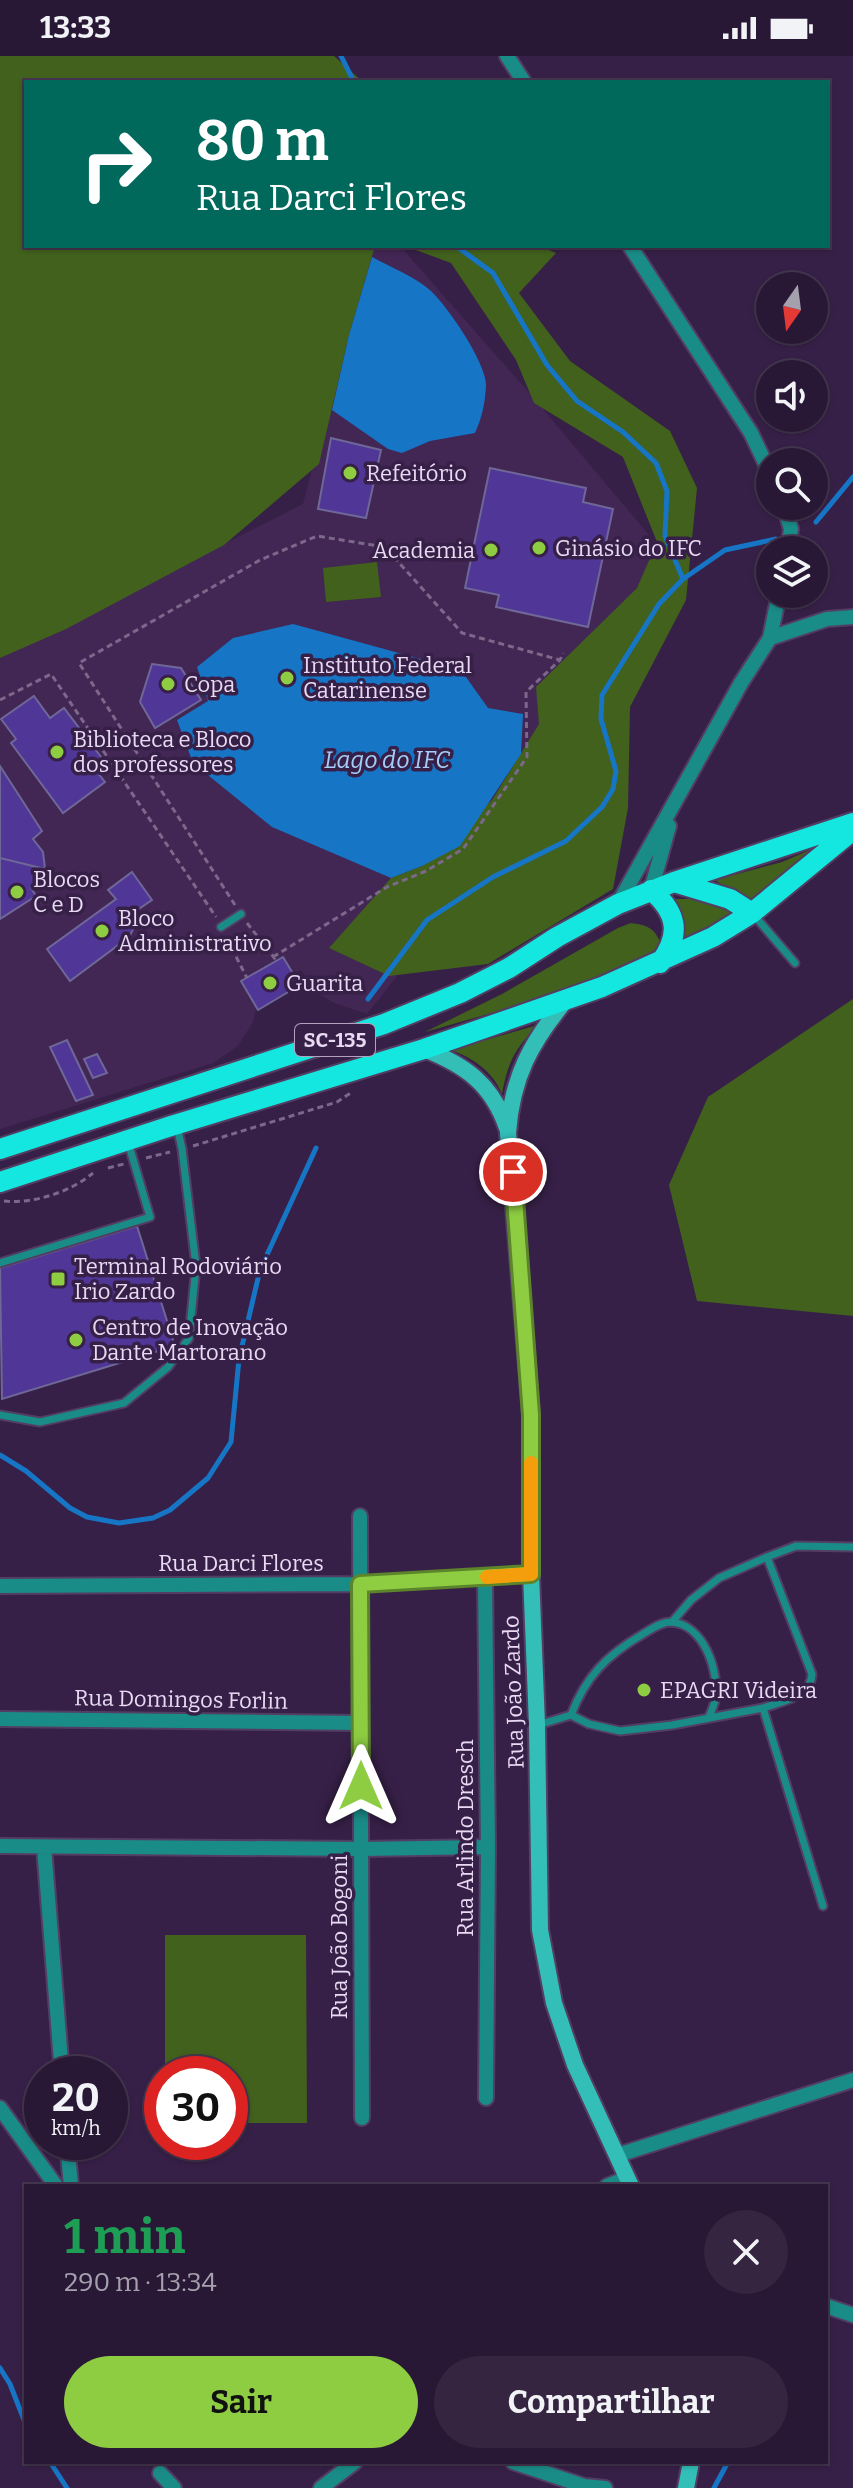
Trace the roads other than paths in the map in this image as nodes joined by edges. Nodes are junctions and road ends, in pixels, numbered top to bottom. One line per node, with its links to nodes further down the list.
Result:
1 (507, 56): 2 (street)
2 (523, 80)
3 (631, 248): 4 (street)
4 (758, 448)
5 (776, 608): 7 (street)
6 (853, 617): 7 (street)
7 (770, 638): 8 (street)
8 (674, 806): 12 (street); 13 (street)
9 (853, 823): 11 (main road, SC-135)
10 (853, 830): 14 (main road, SC-135)
11 (674, 882): 12 (main road, SC-135); 14 (main road)
12 (651, 890): 13 (main road, SC-135); 17 (main road)
13 (618, 904): 24 (main road, SC-135)
14 (752, 913): 17 (main road, SC-135); 18 (lane)
15 (241, 914): 16 (lane)
16 (221, 927)
17 (660, 963): 19 (main road, SC-135)
18 (795, 963)
19 (567, 998): 20 (main road, SC-135); 22 (main road, Rua João Zardo)
20 (424, 1049): 21 (main road, SC-135); 22 (main road, Rua João Zardo)
21 (176, 1124): 23 (main road, SC-135); 27 (lane)
22 (508, 1133): 31 (main road, Rua João Zardo)
23 (128, 1140): 25 (main road, SC-135); 26 (lane)
24 (0, 1149)
25 (0, 1182)
26 (0, 1263)
27 (0, 1415)
28 (360, 1516): 33 (street, Rua João Bogoni)
29 (853, 1547): 30 (lane)
30 (767, 1557): 35 (lane); 36 (lane)
31 (531, 1574): 32 (street, Rua Darci Flores); 41 (main road, Rua João Zardo)
32 (485, 1577): 33 (street, Rua Darci Flores); 44 (street, Rua Arlindo Dresch)
33 (360, 1584): 34 (street, Rua Darci Flores); 40 (street, Rua João Bogoni)
34 (0, 1586)
35 (672, 1622): 37 (lane); 38 (lane)
36 (763, 1708): 38 (lane); 46 (lane)
37 (571, 1715): 38 (lane); 41 (lane)
38 (709, 1717)
39 (0, 1719): 40 (street, Rua Domingos Forlin)
40 (361, 1723): 45 (street, Rua João Bogoni)
41 (537, 1725): 52 (main road, Rua João Zardo)
42 (0, 1846): 43 (street)
43 (44, 1847): 45 (street); 47 (street)
44 (488, 1847): 45 (street); 49 (street, Rua Arlindo Dresch)
45 (361, 1849): 51 (street, Rua João Bogoni)
46 (823, 1906)
47 (61, 2056)
48 (853, 2080): 52 (street)
49 (486, 2098)
50 (0, 2108): 55 (street)
51 (362, 2118)
52 (618, 2155): 54 (main road, Rua João Zardo)
53 (69, 2160): 56 (street)
54 (629, 2182)
55 (55, 2184)
56 (71, 2184)
57 (828, 2307): 58 (street)
58 (853, 2315)
59 (352, 2464): 64 (street)
60 (519, 2464): 65 (street)
61 (691, 2464): 66 (main road)
62 (160, 2473): 63 (street)
63 (174, 2488)
64 (321, 2488)
65 (605, 2488)
66 (686, 2488)

